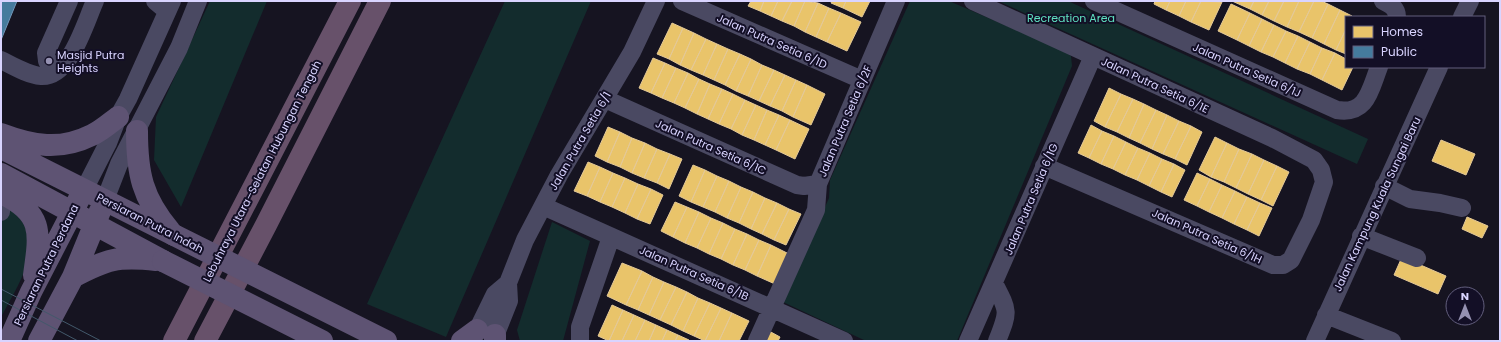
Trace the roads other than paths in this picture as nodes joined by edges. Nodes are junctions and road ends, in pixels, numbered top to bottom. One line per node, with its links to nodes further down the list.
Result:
1 (68, 1): 17 (street)
2 (95, 1): 19 (street)
3 (198, 1): 26 (street)
4 (350, 1): 56 (highway, Lebuhraya Utara–Selatan Hubungan Tengah)
5 (380, 1): 57 (highway)
6 (656, 1): 24 (street, Jalan Putra Setia 6/1)
7 (682, 1): 23 (street, Jalan Putra Setia 6/1D)
8 (896, 1): 23 (street, Jalan Putra Setia 6/2F)
9 (973, 1): 18 (street, Jalan Putra Setia 6/1E)
10 (1094, 1): 14 (street, Jalan Putra Setia 6/1J)
11 (1383, 1): 15 (street)
12 (1470, 1): 16 (street)
13 (165, 4): 25 (street)
14 (1115, 5): 21 (street, Jalan Putra Setia 6/1J)
15 (1397, 16)
16 (1462, 16)
17 (46, 53): 19 (street); 20 (street)
18 (1093, 56): 29 (street, Jalan Putra Setia 6/1G); 31 (street, Jalan Putra Setia 6/1E)
19 (66, 63): 20 (street)
20 (7, 64)
21 (1379, 68)
22 (1439, 68): 33 (street, Jalan Kampung Kuala Sungai Baru)
23 (862, 80): 32 (street, Jalan Putra Setia 6/2F)
24 (605, 99): 32 (street, Jalan Putra Setia 6/1C); 38 (street, Jalan Putra Setia 6/1)
25 (118, 117): 27 (main road); 34 (street)
26 (137, 131): 36 (street); 43 (main road)
27 (1, 134)
28 (1, 148): 34 (main road, Persiaran Putra Indah)
29 (1044, 166): 31 (street, Jalan Putra Setia 6/1H); 49 (street, Jalan Putra Setia 6/1G)
30 (1, 174): 41 (main road)
31 (1324, 182)
32 (818, 184): 51 (street, Jalan Putra Setia 6/2F)
33 (1384, 186): 39 (street); 44 (street, Jalan Kampung Kuala Sungai Baru)
34 (84, 190): 36 (main road, Persiaran Putra Indah); 41 (main road, Persiaran Putra Perdana)
35 (1, 193): 50 (main road)
36 (105, 200): 42 (main road); 43 (main road, Persiaran Putra Indah)
37 (1, 204): 40 (street)
38 (543, 206): 45 (street, Jalan Putra Setia 6/1B); 53 (street, Jalan Putra Setia 6/1)
39 (1462, 208)
40 (1, 212)
41 (73, 212): 42 (main road); 50 (main road, Persiaran Putra Perdana)
42 (95, 224): 47 (main road); 48 (main road)
43 (174, 235): 59 (main road, Persiaran Putra Indah, bridge)
44 (1361, 236): 46 (street); 52 (street, Jalan Kampung Kuala Sungai Baru)
45 (611, 237): 51 (street, Jalan Putra Setia 6/1B); 60 (street)
46 (1417, 258)
47 (163, 261): 48 (main road); 58 (main road, bridge)
48 (73, 277): 55 (main road)
49 (994, 283): 63 (street, Jalan Putra Setia 6/1G); 64 (street)
50 (31, 292): 54 (main road, Persiaran Putra Perdana)
51 (771, 308): 61 (street, Jalan Putra Setia 6/2F); 62 (street, Jalan Putra Setia 6/1B)
52 (1326, 315): 65 (street, Jalan Kampung Kuala Sungai Baru); 66 (street)
53 (482, 338)
54 (9, 341)
55 (39, 341)
56 (174, 341)
57 (205, 341)
58 (322, 341)
59 (386, 341)
60 (580, 341)
61 (756, 341)
62 (844, 341)
63 (968, 341)
64 (997, 341)
65 (1316, 341)
66 (1392, 341)

